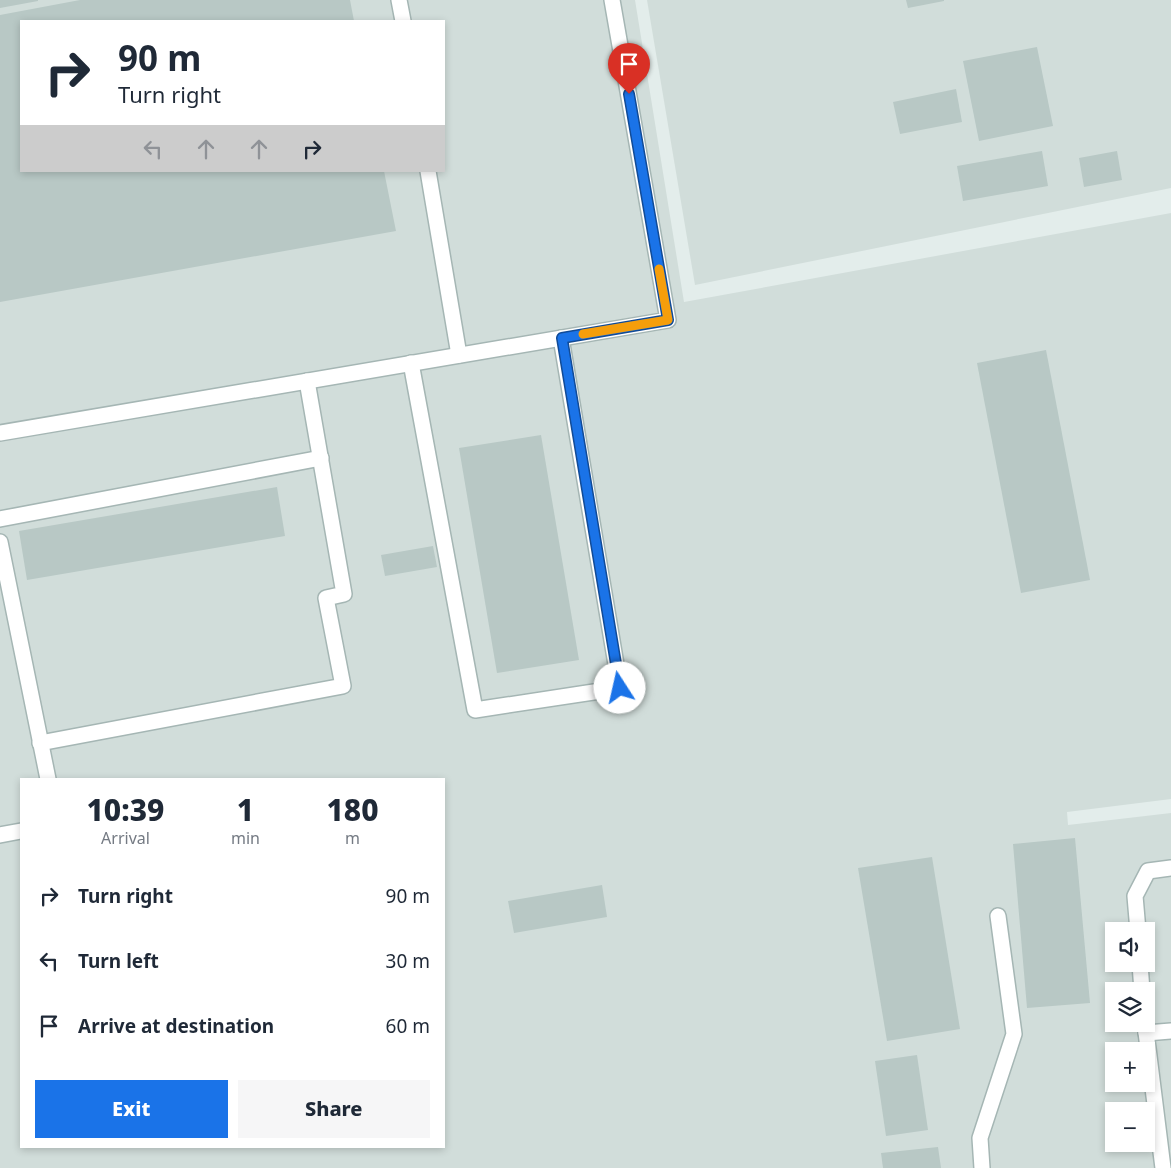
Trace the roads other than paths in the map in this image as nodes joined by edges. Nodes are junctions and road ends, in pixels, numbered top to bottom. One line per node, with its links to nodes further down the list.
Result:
1 (399, 0): 3 (lane)
2 (612, 0): 5 (lane)
3 (403, 20)
4 (428, 172): 6 (lane)
5 (562, 338): 6 (lane); 7 (lane)
6 (459, 355): 7 (lane)
7 (411, 363): 8 (lane)
8 (307, 381): 9 (lane); 10 (lane)
9 (0, 432)
10 (320, 458): 11 (lane); 13 (lane)
11 (0, 519)
12 (0, 542): 13 (lane)
13 (40, 743): 14 (lane)
14 (48, 778)
15 (20, 831): 16 (lane)
16 (0, 835)
17 (1171, 868): 19 (lane)
18 (998, 916): 23 (lane)
19 (1137, 922)
20 (1155, 1030): 21 (lane)
21 (1171, 1031)
22 (1145, 1032): 24 (lane)
23 (982, 1168)
24 (1163, 1168)

